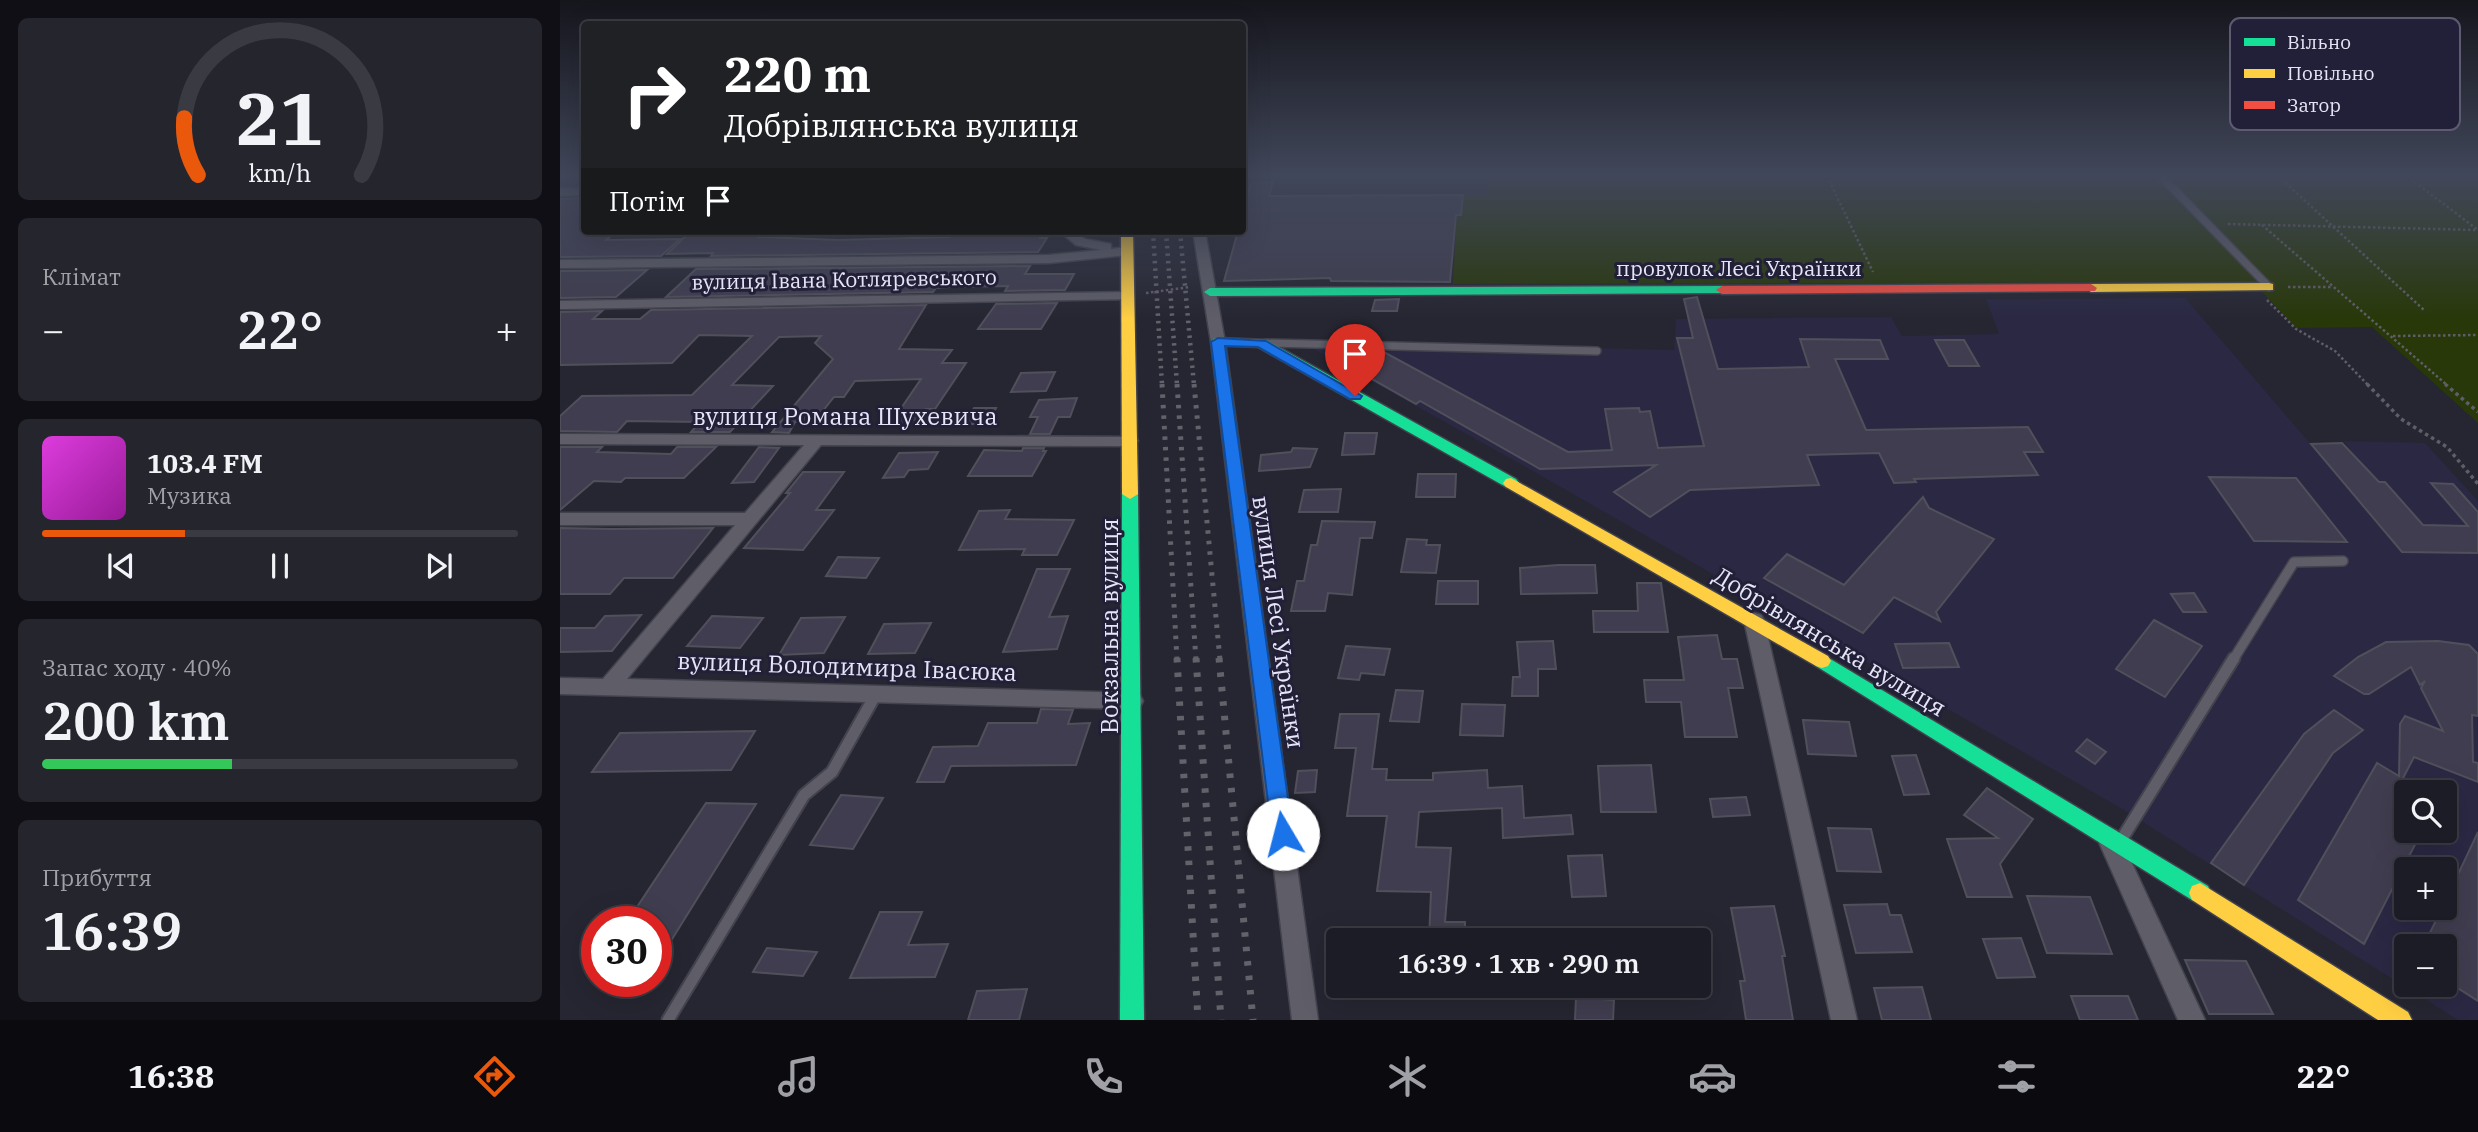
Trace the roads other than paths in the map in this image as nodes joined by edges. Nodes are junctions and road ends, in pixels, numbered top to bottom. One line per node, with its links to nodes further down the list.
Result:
1 (2208, 224): 8 (lane)
2 (1071, 235): 5 (street)
3 (1127, 235): 5 (street, Вокзальна вулиця)
4 (1200, 235): 7 (street, вулиця Лесі Українки)
5 (1127, 251): 6 (street); 9 (street, Вокзальна вулиця)
6 (560, 264)
7 (1208, 288): 8 (street, провулок Лесі Українки); 11 (street, вулиця Лесі Українки)
8 (2261, 288)
9 (1128, 296): 10 (street, вулиця Івана Котляревського); 15 (street, Вокзальна вулиця)
10 (560, 305)
11 (1218, 342): 12 (street, Добрівлянська вулиця); 28 (street, вулиця Лесі Українки)
12 (1261, 343): 13 (lane); 20 (street, Добрівлянська вулиця)
13 (1597, 351)
14 (560, 439): 16 (street, вулиця Романа Шухевича)
15 (1130, 440): 16 (street, вулиця Романа Шухевича); 24 (street, Вокзальна вулиця)
16 (816, 441): 18 (street)
17 (560, 519): 18 (street)
18 (752, 519): 22 (street)
19 (2343, 561): 25 (lane)
20 (1754, 620): 25 (street, Добрівлянська вулиця); 29 (street)
21 (560, 686): 22 (street, вулиця Володимира Івасюка)
22 (610, 686): 23 (street, вулиця Володимира Івасюка)
23 (877, 692): 24 (street, вулиця Володимира Івасюка); 26 (lane)
24 (1133, 701): 27 (street, Вокзальна вулиця)
25 (2114, 839): 30 (street); 31 (street, Добрівлянська вулиця)
26 (668, 1020)
27 (1132, 1020)
28 (1305, 1020)
29 (1844, 1020)
30 (2192, 1020)
31 (2400, 1020)

